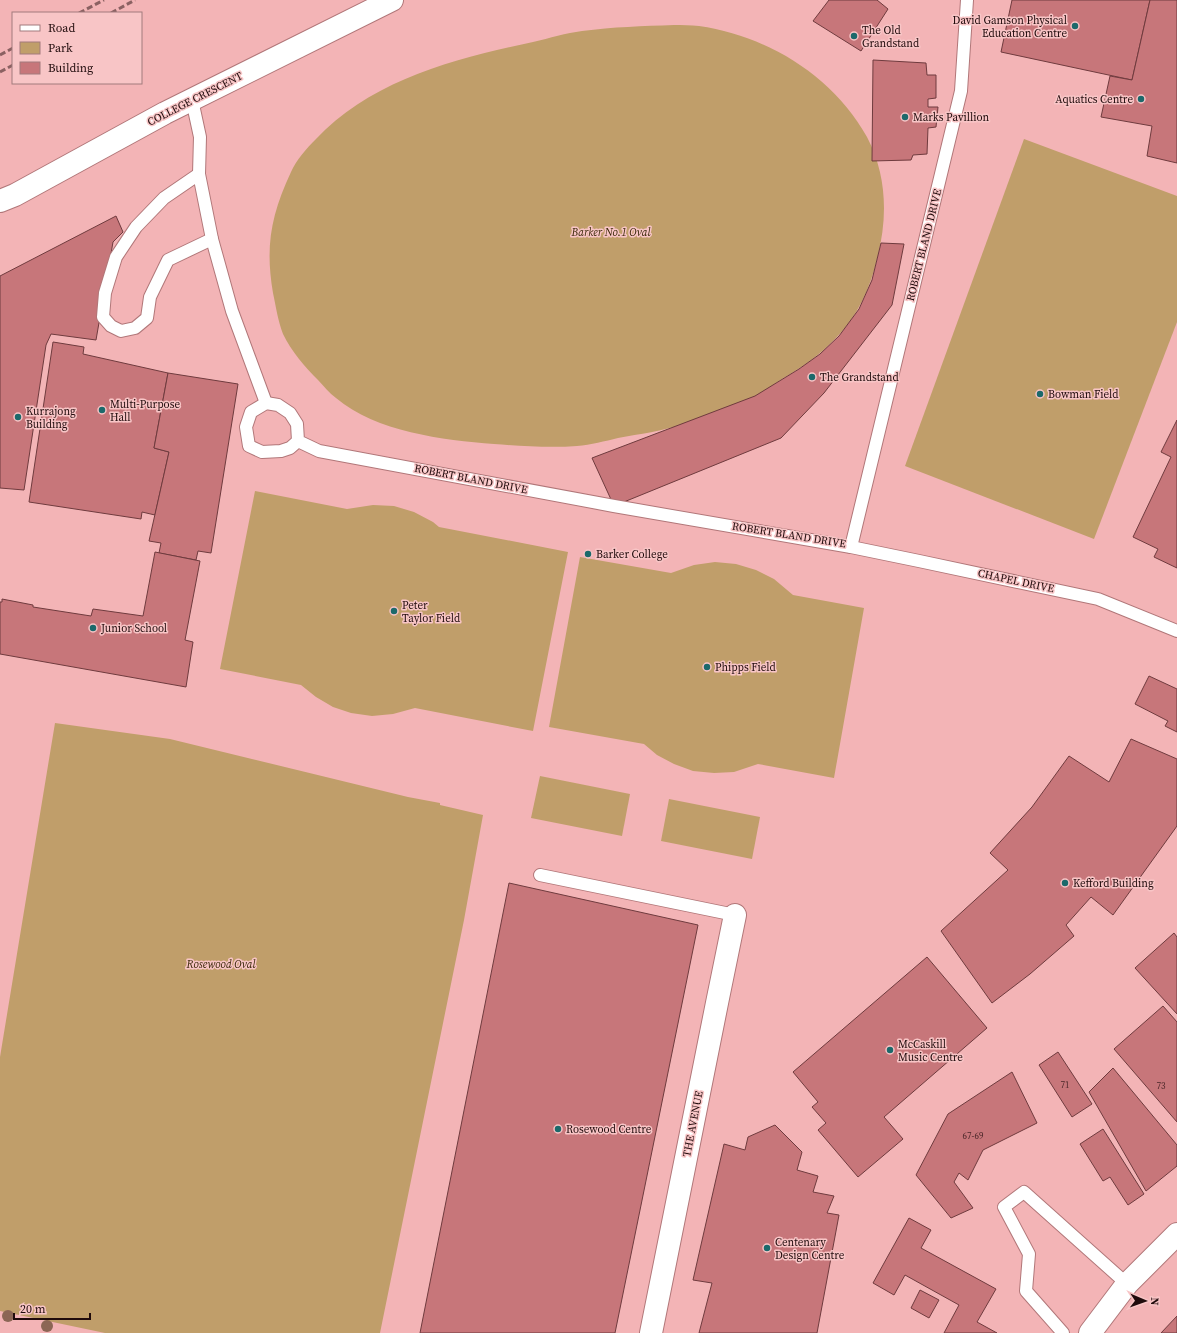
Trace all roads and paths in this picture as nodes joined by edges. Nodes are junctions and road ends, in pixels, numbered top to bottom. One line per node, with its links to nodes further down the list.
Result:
1 (392, 0): 3 (street, COLLEGE CRESCENT)
2 (967, 0): 9 (lane, ROBERT BLAND DRIVE)
3 (192, 100): 4 (lane); 5 (street, COLLEGE CRESCENT)
4 (199, 174): 6 (lane); 6 (lane)
5 (0, 201)
6 (212, 239): 7 (lane)
7 (266, 403): 8 (lane); 8 (lane)
8 (298, 441): 9 (lane, ROBERT BLAND DRIVE)
9 (850, 547): 10 (lane, CHAPEL DRIVE)
10 (1177, 631)
11 (540, 875): 12 (lane)
12 (735, 915): 15 (street, THE AVENUE)
13 (1177, 1234): 14 (street)
14 (1127, 1284): 16 (lane); 17 (street)
15 (651, 1333)
16 (1063, 1333)
17 (1090, 1333)

